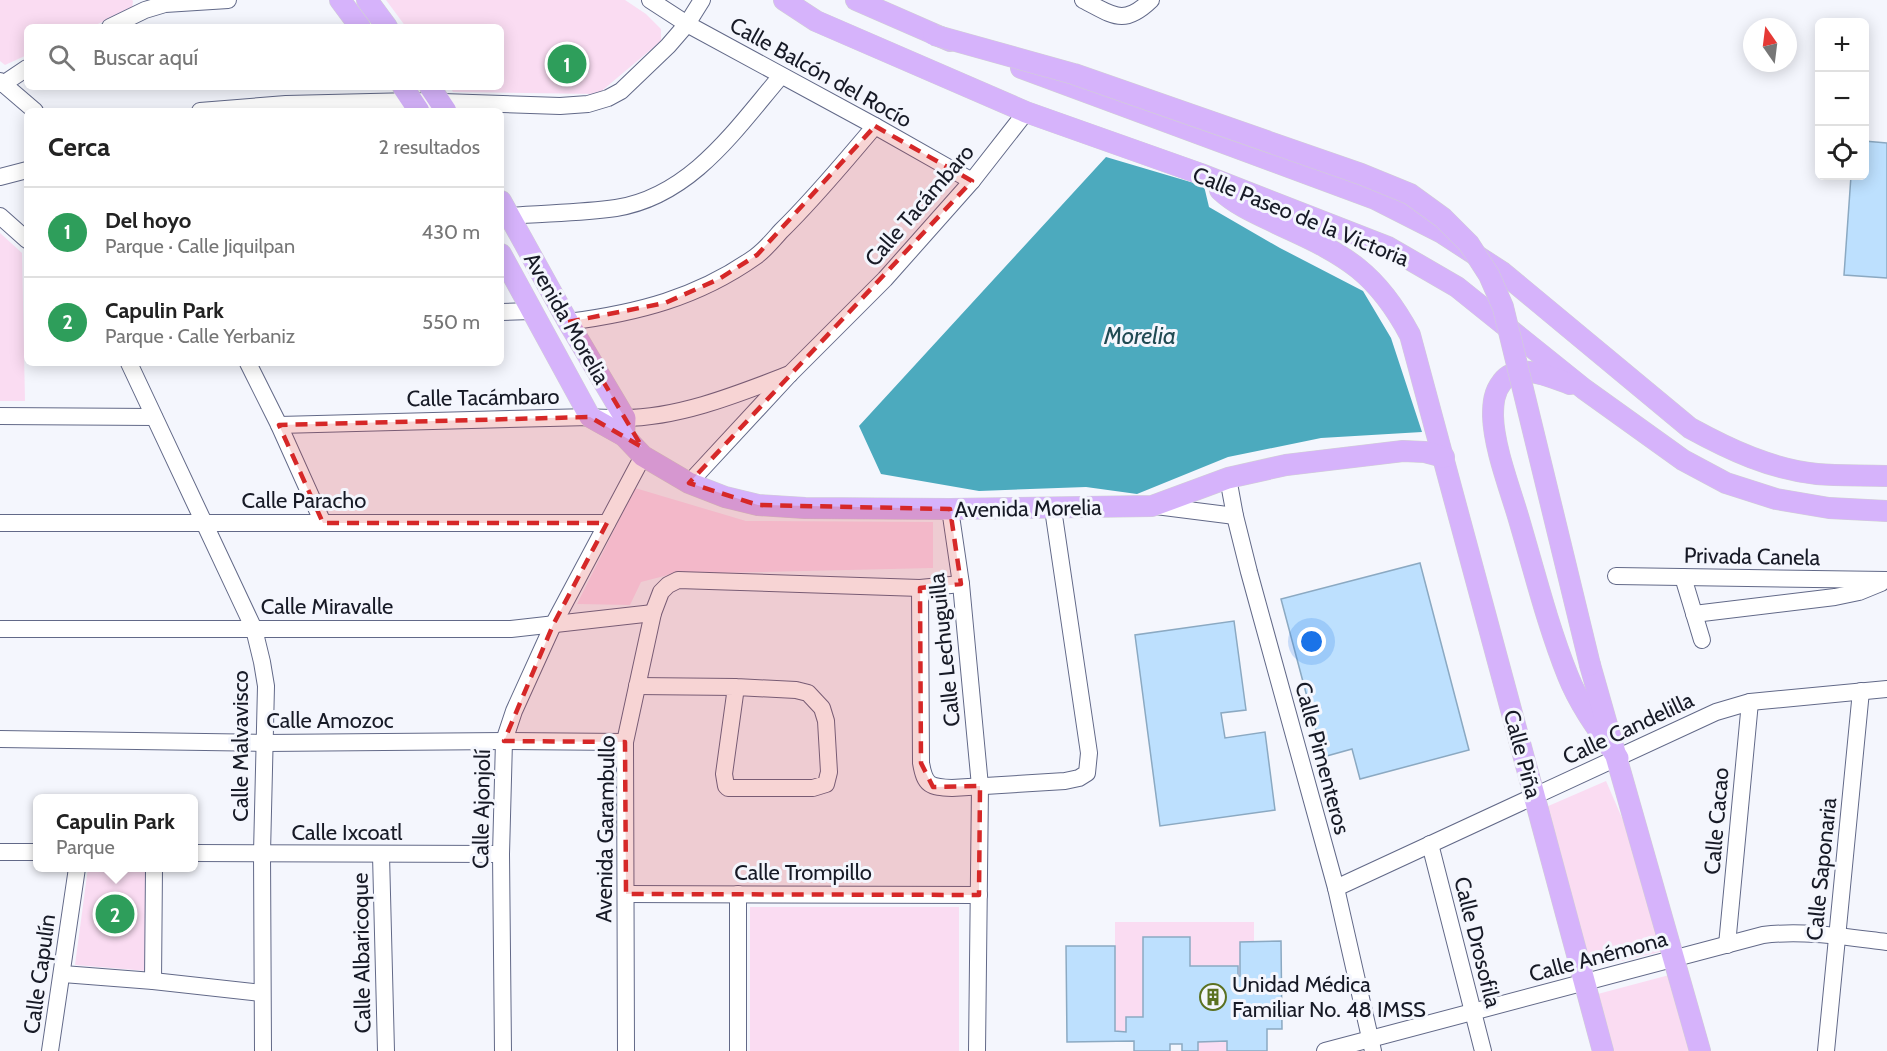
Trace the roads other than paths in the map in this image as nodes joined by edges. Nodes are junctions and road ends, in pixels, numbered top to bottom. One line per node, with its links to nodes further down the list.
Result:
1 (228, 0): 10 (street)
2 (340, 0): 12 (main road)
3 (368, 0): 13 (main road)
4 (650, 0): 14 (street, Calle Balcón del Rocío)
5 (702, 0): 14 (street)
6 (784, 0): 23 (main road, Calle Paseo de la Victoria)
7 (856, 0): 15 (main road, Calle Paseo de la Victoria)
8 (1083, 0): 9 (street)
9 (1151, 0)
10 (164, 2): 11 (street)
11 (116, 24)
12 (358, 24)
13 (385, 24)
14 (687, 24): 17 (street, Calle Balcón del Rocío); 20 (street)
15 (934, 35): 47 (main road, Calle Paseo de la Victoria); 78 (main road, bridge)
16 (24, 70): 18 (street)
17 (782, 76): 24 (street, Calle Balcón del Rocío); 29 (street)
18 (2, 83): 21 (street)
19 (412, 100): 20 (street); 22 (street)
20 (439, 100)
21 (31, 108)
22 (237, 108)
23 (1026, 112): 26 (main road, Calle Paseo de la Victoria); 28 (street, Calle Tacámbaro)
24 (875, 126): 28 (street, Calle Balcón del Rocío); 35 (street)
25 (24, 171): 27 (street)
26 (1201, 174): 39 (main road, Calle Paseo de la Victoria); 46 (main road, Calle Piña)
27 (0, 177)
28 (972, 181): 38 (street, Calle Tacámbaro)
29 (506, 208): 35 (main road, Avenida Morelia)
30 (0, 216): 31 (street)
31 (24, 237)
32 (504, 260): 33 (main road, Avenida Morelia)
33 (531, 311): 34 (street); 42 (main road, Avenida Morelia)
34 (504, 312)
35 (568, 322): 44 (main road, Avenida Morelia)
36 (130, 366): 41 (street, Calle Malvavisco)
37 (250, 366): 43 (street)
38 (789, 374): 44 (street, Calle Tacámbaro); 49 (street, Calle Tacámbaro)
39 (1584, 388): 53 (main road, Calle Paseo de la Victoria); 78 (main road)
40 (0, 416): 41 (street)
41 (154, 417): 56 (street, Calle Malvavisco)
42 (590, 417): 43 (street, Calle Tacámbaro); 44 (main road, Avenida Morelia)
43 (279, 425): 57 (street)
44 (624, 427): 45 (main road, Avenida Morelia)
45 (643, 456): 49 (main road, Avenida Morelia); 58 (street, Calle Ajonjolí)
46 (1444, 457): 48 (main road, Avenida Morelia); 80 (main road, Calle Piña)
47 (1887, 476)
48 (1228, 478): 50 (main road, Avenida Morelia); 54 (street, Calle Pimenteros)
49 (689, 483): 52 (main road, Avenida Morelia)
50 (1152, 506): 51 (main road, Avenida Morelia); 54 (street)
51 (1053, 508): 52 (main road, Avenida Morelia); 79 (street, Calle Lechuguilla)
52 (950, 509): 61 (street, Calle Lechuguilla)
53 (1887, 511)
54 (1235, 516): 90 (street, Calle Pimenteros)
55 (0, 523): 56 (street, Calle Paracho)
56 (203, 523): 57 (street, Calle Paracho); 67 (street, Calle Malvavisco)
57 (323, 523): 58 (street, Calle Paracho)
58 (608, 523): 65 (street, Calle Ajonjolí)
59 (1616, 576): 60 (street, Privada Canela)
60 (1683, 577): 64 (street); 64 (street, Privada Canela)
61 (961, 584): 62 (street, Avenida Garambullo); 79 (street, Calle Lechuguilla)
62 (920, 588): 63 (street, Avenida Garambullo); 79 (street, Calle Lechuguilla)
63 (653, 613): 65 (street, Calle Miravalle); 69 (street, Avenida Garambullo)
64 (1694, 614): 68 (street)
65 (553, 625): 67 (street, Calle Miravalle); 75 (street, Calle Ajonjolí)
66 (0, 629): 67 (street, Calle Miravalle)
67 (254, 629): 77 (street, Calle Malvavisco)
68 (1702, 640)
69 (637, 686): 70 (street); 76 (street, Avenida Garambullo)
70 (736, 687): 70 (street)
71 (1887, 689): 72 (street, Calle Candelilla)
72 (1862, 691): 73 (street, Calle Candelilla); 94 (street, Calle Saponaria)
73 (1750, 702): 78 (street, Calle Candelilla); 96 (street, Calle Cacao)
74 (0, 740): 77 (street, Calle Amozoc)
75 (504, 741): 76 (street, Calle Amozoc); 77 (street, Calle Amozoc); 86 (street, Calle Ajonjolí)
76 (625, 742): 91 (street, Avenida Garambullo)
77 (265, 743): 85 (street, Calle Malvavisco)
78 (1618, 758): 80 (street, Calle Candelilla); 97 (main road)
79 (980, 786): 93 (street, Calle Lechuguilla)
80 (1534, 796): 81 (street, Calle Candelilla); 100 (main road, Calle Piña)
81 (1430, 844): 90 (street, Calle Candelilla); 102 (street, Calle Drosofila)
82 (0, 852): 83 (street)
83 (33, 852)
84 (198, 853): 85 (street, Calle Ixcoatl)
85 (262, 854): 87 (street, Calle Ixcoatl); 101 (street, Calle Malvavisco)
86 (501, 854): 87 (street, Calle Ixcoatl); 107 (street, Calle Ajonjolí)
87 (381, 855): 106 (street, Calle Albaricoque)
88 (76, 872): 98 (street, Calle Capulín)
89 (154, 872): 99 (street)
90 (1336, 888): 103 (street, Calle Pimenteros)
91 (626, 894): 92 (street, Calle Trompillo); 108 (street, Avenida Garambullo)
92 (738, 894): 93 (street, Calle Trompillo); 109 (street)
93 (979, 895): 110 (street, Calle Lechuguilla)
94 (1837, 936): 95 (street, Calle Anémona); 96 (street, Calle Anémona); 115 (street, Calle Saponaria)
95 (1887, 942)
96 (1727, 945): 97 (street, Calle Anémona)
97 (1674, 959): 100 (street, Calle Anémona); 114 (main road)
98 (63, 974): 99 (street); 104 (street, Calle Capulín)
99 (153, 981): 101 (street)
100 (1584, 982): 102 (street, Calle Anémona); 113 (main road, Calle Piña)
101 (262, 993): 105 (street, Calle Malvavisco)
102 (1472, 1012): 103 (street, Calle Anémona); 112 (street, Calle Drosofila)
103 (1372, 1045): 111 (street, Calle Anémona)
104 (51, 1051)
105 (264, 1051)
106 (386, 1051)
107 (503, 1051)
108 (626, 1051)
109 (738, 1051)
110 (977, 1051)
111 (1324, 1051)
112 (1483, 1051)
113 (1603, 1051)
114 (1700, 1051)
115 (1826, 1051)

